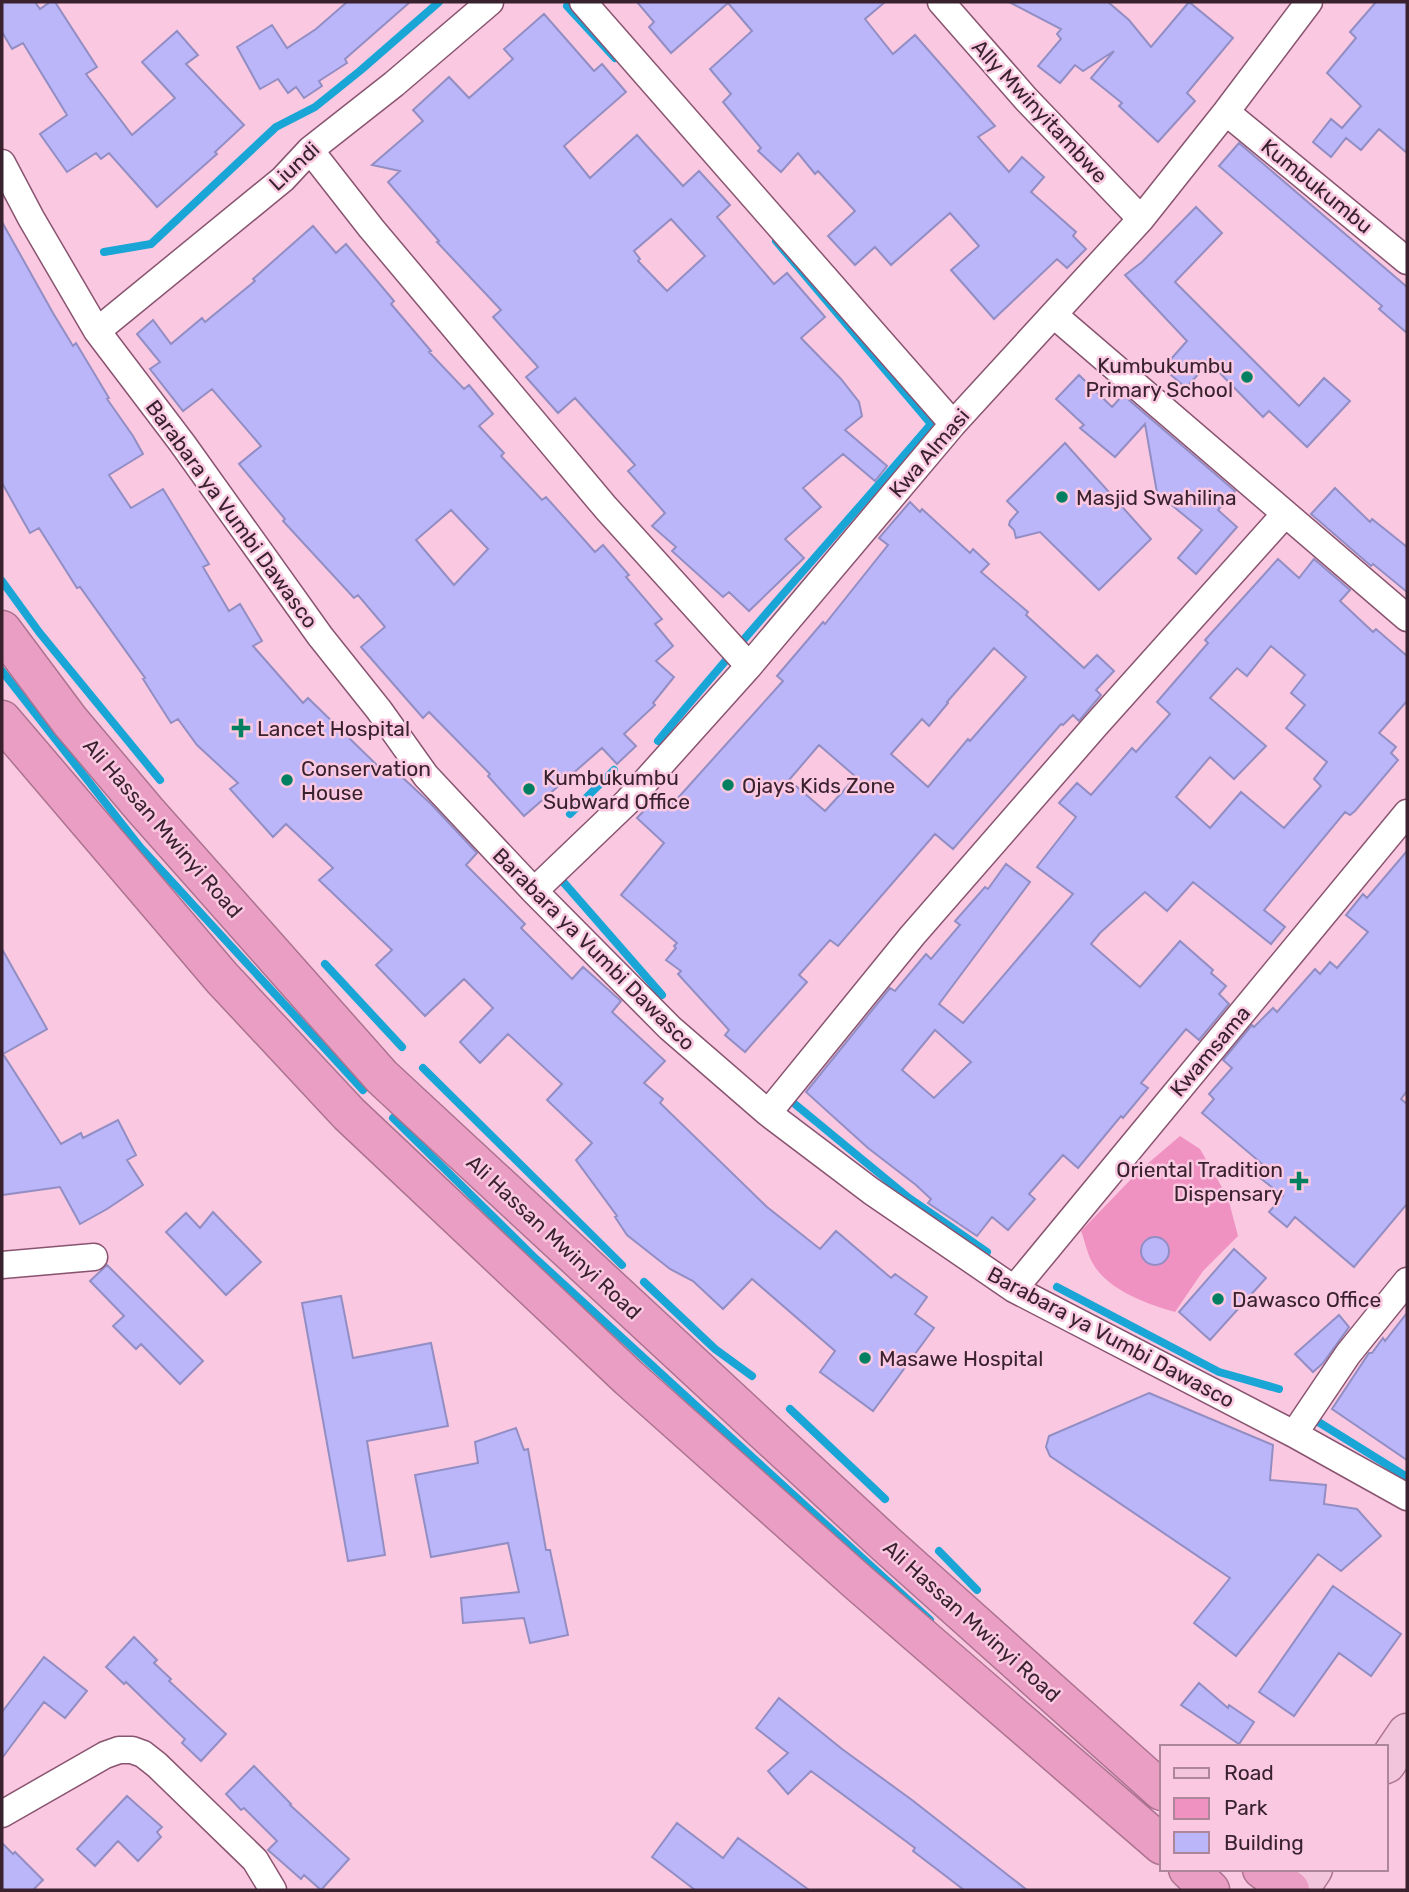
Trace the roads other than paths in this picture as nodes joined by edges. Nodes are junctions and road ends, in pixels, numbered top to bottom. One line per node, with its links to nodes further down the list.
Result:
1 (491, 2): 6 (street, Liundi)
2 (583, 2): 12 (street)
3 (1309, 2): 5 (street, Kwa Almasi)
4 (949, 5): 8 (street, Ally Mwinyitambwe)
5 (1226, 112): 8 (street, Kwa Almasi); 9 (street, Kumbukumbu)
6 (310, 149): 11 (street, Liundi); 16 (street)
7 (2, 163): 11 (street, Barabara ya Vumbi Dawasco)
8 (1142, 219): 10 (street, Kwa Almasi)
9 (1407, 261)
10 (1054, 315): 12 (street, Kwa Almasi); 13 (street)
11 (97, 331): 19 (street, Barabara ya Vumbi Dawasco)
12 (953, 424): 16 (street, Kwa Almasi)
13 (1285, 514): 14 (street); 20 (street)
14 (1407, 618)
15 (2, 630): 29 (highway, Ali Hassan Mwinyi Road)
16 (749, 666): 19 (street, Kwa Almasi)
17 (2, 720): 31 (highway, Ali Hassan Mwinyi Road)
18 (1407, 813): 24 (street, Kwamsama)
19 (534, 891): 20 (street, Barabara ya Vumbi Dawasco)
20 (768, 1113): 24 (street, Barabara ya Vumbi Dawasco)
21 (94, 1257): 22 (street)
22 (2, 1265)
23 (1407, 1281): 25 (street)
24 (1014, 1289): 25 (street, Barabara ya Vumbi Dawasco)
25 (1294, 1434): 26 (street, Barabara ya Vumbi Dawasco)
26 (1407, 1497)
27 (1407, 1733): 28 (main road)
28 (1388, 1760)
29 (1160, 1789)
30 (2, 1814): 35 (street)
31 (1160, 1843)
32 (1190, 1871): 36 (highway)
33 (1265, 1871): 37 (highway)
34 (1312, 1871): 38 (main road)
35 (273, 1890)
36 (1210, 1890)
37 (1290, 1890)
38 (1299, 1890)

